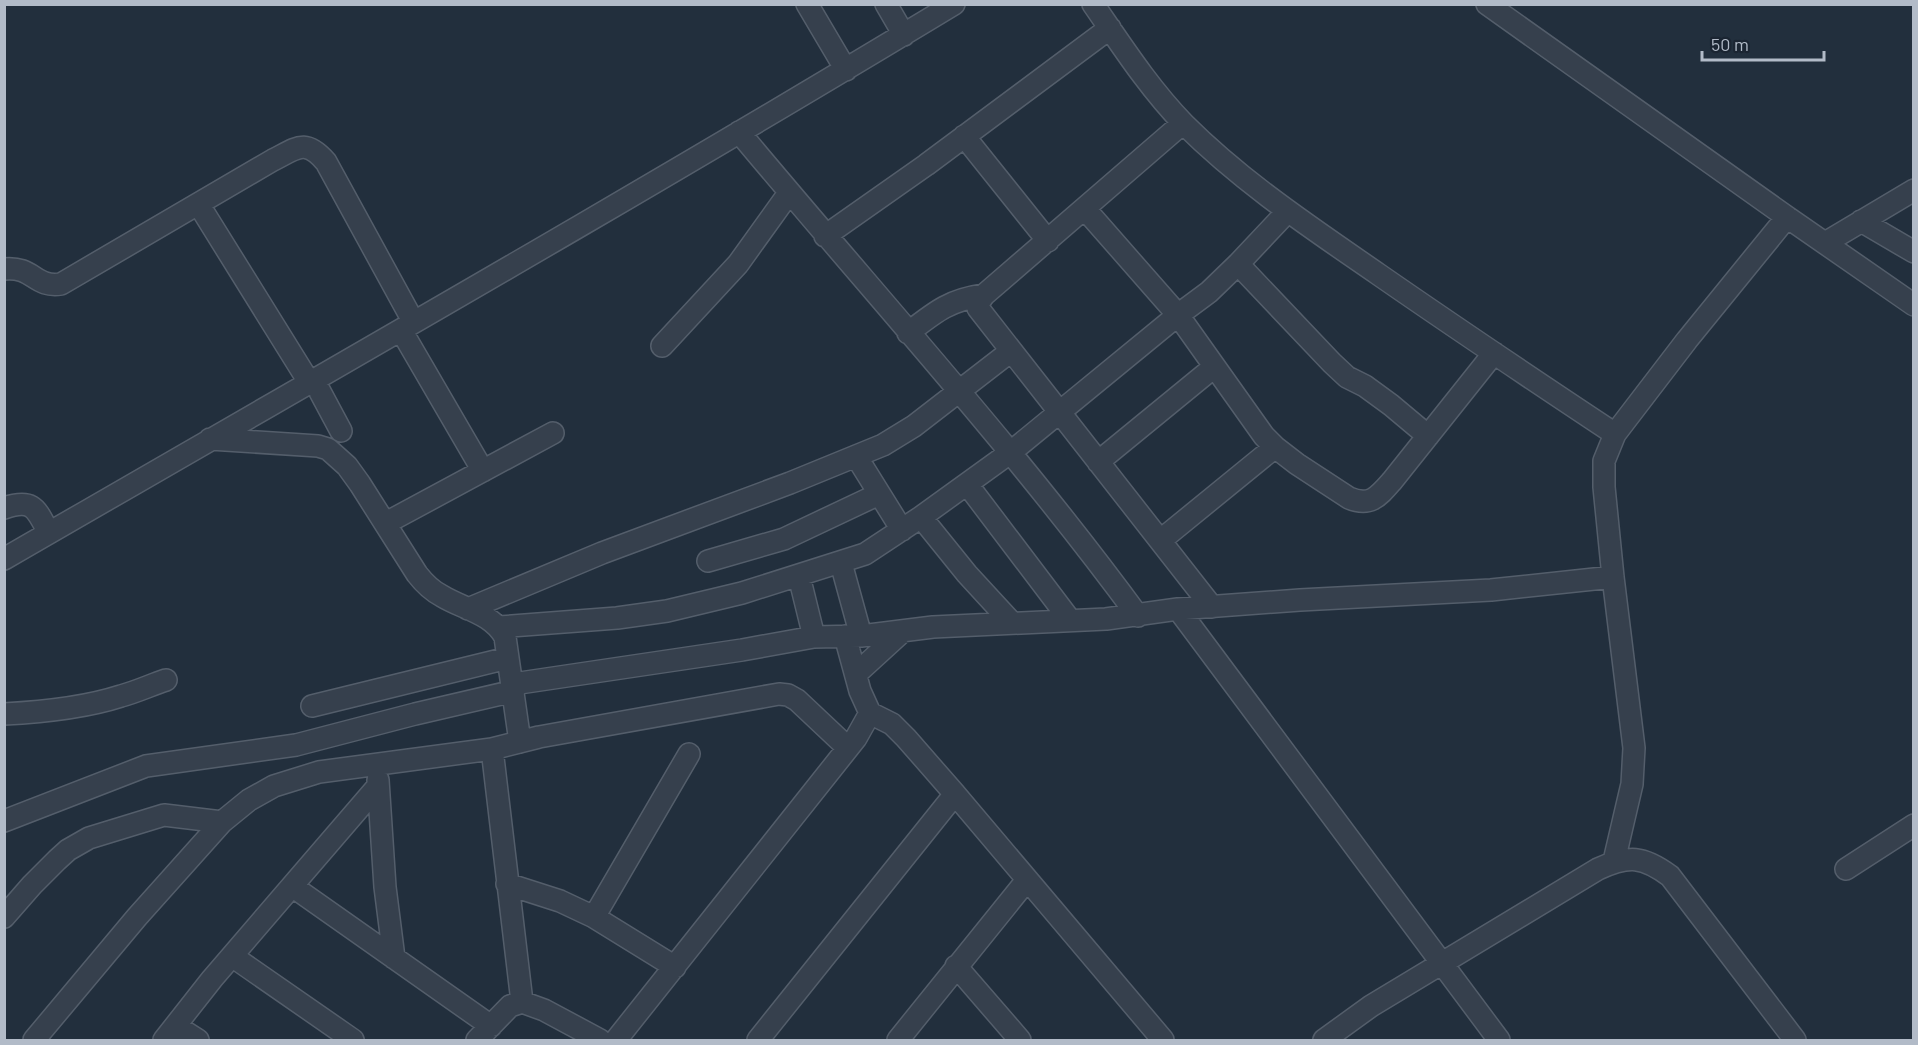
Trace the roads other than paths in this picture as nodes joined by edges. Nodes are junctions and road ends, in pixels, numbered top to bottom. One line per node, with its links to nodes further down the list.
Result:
1 (807, 4): 8 (street)
2 (885, 4): 7 (street)
3 (954, 4): 7 (street)
4 (1093, 4): 6 (street)
5 (1487, 4): 17 (street)
6 (1110, 28): 9 (street); 11 (street)
7 (904, 35): 8 (street)
8 (846, 70): 10 (street)
9 (1183, 123): 15 (street); 16 (street)
10 (739, 132): 13 (street); 28 (street)
11 (964, 136): 19 (street); 20 (street)
12 (1914, 190): 18 (street)
13 (789, 193): 19 (street); 30 (street)
14 (198, 204): 24 (street); 28 (street); 34 (street)
15 (1085, 209): 20 (street); 27 (street)
16 (1287, 212): 23 (street); 32 (street)
17 (1787, 218): 21 (street); 39 (street)
18 (1861, 221): 21 (street); 22 (street)
19 (825, 236): 29 (street)
20 (1048, 241): 25 (street)
21 (1825, 243): 26 (street)
22 (1914, 252)
23 (1238, 264): 27 (street); 40 (street)
24 (4, 269)
25 (984, 295): 29 (street); 31 (street)
26 (1914, 305)
27 (1178, 315): 33 (street); 36 (street)
28 (407, 326): 34 (street); 46 (street)
29 (908, 333): 35 (street)
30 (662, 346)
31 (1011, 351): 35 (street); 36 (street)
32 (1494, 353): 39 (street); 40 (street)
33 (1214, 367): 42 (street); 45 (street)
34 (309, 382): 37 (street); 41 (street)
35 (960, 391): 43 (street); 44 (street)
36 (1060, 413): 43 (street); 45 (street)
37 (341, 431)
38 (553, 433): 46 (street)
39 (1615, 434): 59 (street)
40 (1428, 436): 42 (street)
41 (210, 439): 51 (street); 53 (street)
42 (1275, 447): 54 (street)
43 (1011, 452): 47 (street); 64 (street)
44 (856, 456): 48 (street); 60 (street)
45 (1098, 462): 54 (street)
46 (483, 471): 51 (street)
47 (967, 484): 50 (street); 65 (street)
48 (879, 494): 52 (street); 56 (street)
49 (4, 508): 53 (street)
50 (921, 517): 52 (street); 66 (street)
51 (386, 523): 62 (street)
52 (902, 531): 57 (street)
53 (49, 533): 55 (street)
54 (1161, 540): 61 (street)
55 (4, 559)
56 (708, 561)
57 (841, 563): 58 (street); 69 (street)
58 (799, 576): 67 (street); 70 (street)
59 (1613, 577): 61 (street); 88 (street)
60 (531, 582): 62 (street); 67 (street)
61 (1212, 607): 63 (street)
62 (468, 609): 67 (street)
63 (1178, 609): 64 (street); 97 (street)
64 (1138, 616): 65 (street)
65 (1071, 620): 66 (street)
66 (1012, 623): 68 (street)
67 (499, 627): 71 (street)
68 (903, 631): 69 (street); 72 (street)
69 (853, 636): 70 (street); 72 (street)
70 (814, 637): 74 (street)
71 (508, 658): 74 (street); 75 (street)
72 (857, 674): 76 (street)
73 (166, 680): 77 (street)
74 (513, 688): 78 (street); 85 (street)
75 (312, 706)
76 (870, 713): 79 (street); 84 (street)
77 (4, 714)
78 (520, 742): 79 (street); 80 (street)
79 (848, 748): 99 (street)
80 (492, 749): 82 (street); 91 (street)
81 (689, 754): 94 (street)
82 (377, 765): 83 (street); 86 (street)
83 (378, 786): 92 (street); 96 (street)
84 (955, 794): 90 (street); 108 (street)
85 (4, 821)
86 (222, 822): 93 (street); 103 (street)
87 (1914, 825): 89 (street)
88 (1614, 861): 97 (street); 114 (street)
89 (1846, 869)
90 (1027, 880): 98 (street); 111 (street)
91 (507, 884): 94 (street); 100 (street)
92 (292, 886): 95 (street); 96 (street)
93 (4, 917)
94 (594, 917): 99 (street)
95 (232, 956): 101 (street); 105 (street)
96 (394, 958): 102 (street)
97 (1441, 963): 112 (street); 113 (street)
98 (956, 966): 109 (street); 110 (street)
99 (675, 967): 107 (street)
100 (522, 1002): 102 (street); 106 (street)
101 (170, 1033): 104 (street)
102 (484, 1033)
103 (34, 1041)
104 (198, 1041)
105 (353, 1041)
106 (600, 1041)
107 (616, 1041)
108 (758, 1041)
109 (898, 1041)
110 (1020, 1041)
111 (1163, 1041)
112 (1324, 1041)
113 (1499, 1041)
114 (1795, 1041)

